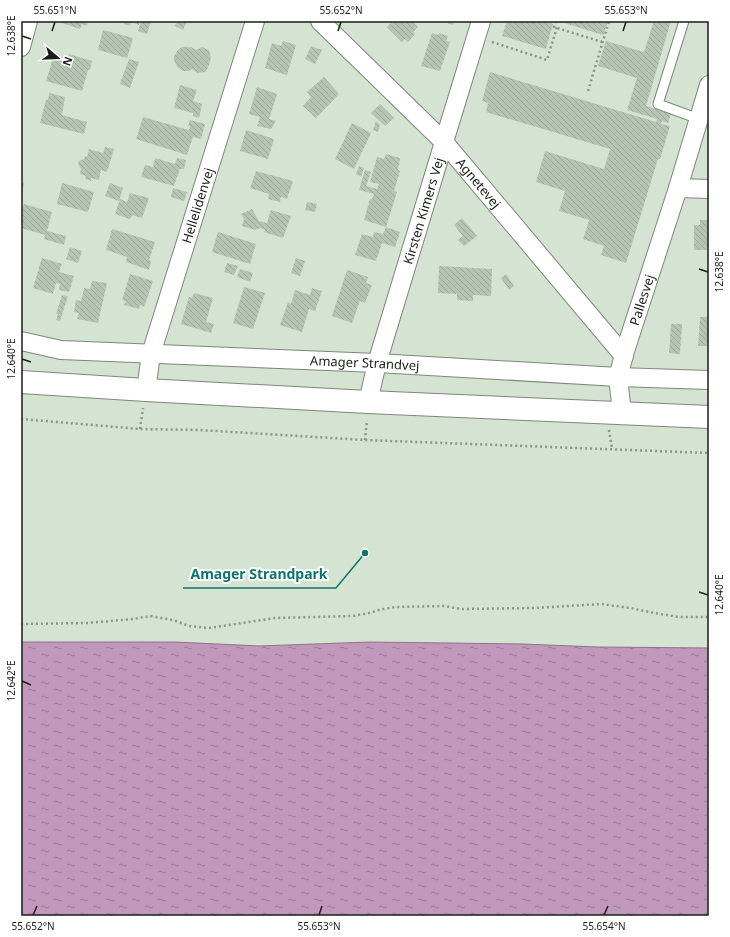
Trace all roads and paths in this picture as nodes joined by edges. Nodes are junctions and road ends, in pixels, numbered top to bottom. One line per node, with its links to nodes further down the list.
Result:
1 (28, 21): 10 (street)
2 (254, 21): 18 (street, Hellelidenvej)
3 (320, 21): 14 (street, Agnetevej)
4 (556, 21): 7 (path)
5 (609, 21): 9 (path)
6 (684, 21): 13 (lane)
7 (557, 27): 8 (path); 9 (path)
8 (479, 29): 14 (street, Kirsten Kimers Vej)
9 (602, 42): 12 (path)
10 (21, 47)
11 (709, 85): 13 (street, Pallesvej)
12 (588, 91)
13 (699, 119): 15 (street, Pallesvej)
14 (444, 142): 19 (street, Agnetevej); 20 (street, Kirsten Kimers Vej)
15 (678, 188): 16 (street); 19 (street, Pallesvej)
16 (709, 189)
17 (21, 341): 18 (street, Amager Strandvej)
18 (151, 354): 20 (street, Amager Strandvej); 24 (street, Hellelidenvej)
19 (624, 356): 21 (street, Pallesvej)
20 (377, 363): 21 (street, Amager Strandvej); 25 (street, Kirsten Kimers Vej)
21 (618, 377): 22 (street, Amager Strandvej); 26 (street, Pallesvej)
22 (709, 380)
23 (21, 382): 24 (street)
24 (146, 390): 25 (street)
25 (368, 402): 26 (street)
26 (622, 413): 27 (street)
27 (709, 417)
28 (21, 419): 29 (path)
29 (709, 453)
30 (709, 617): 31 (path)
31 (21, 624)

